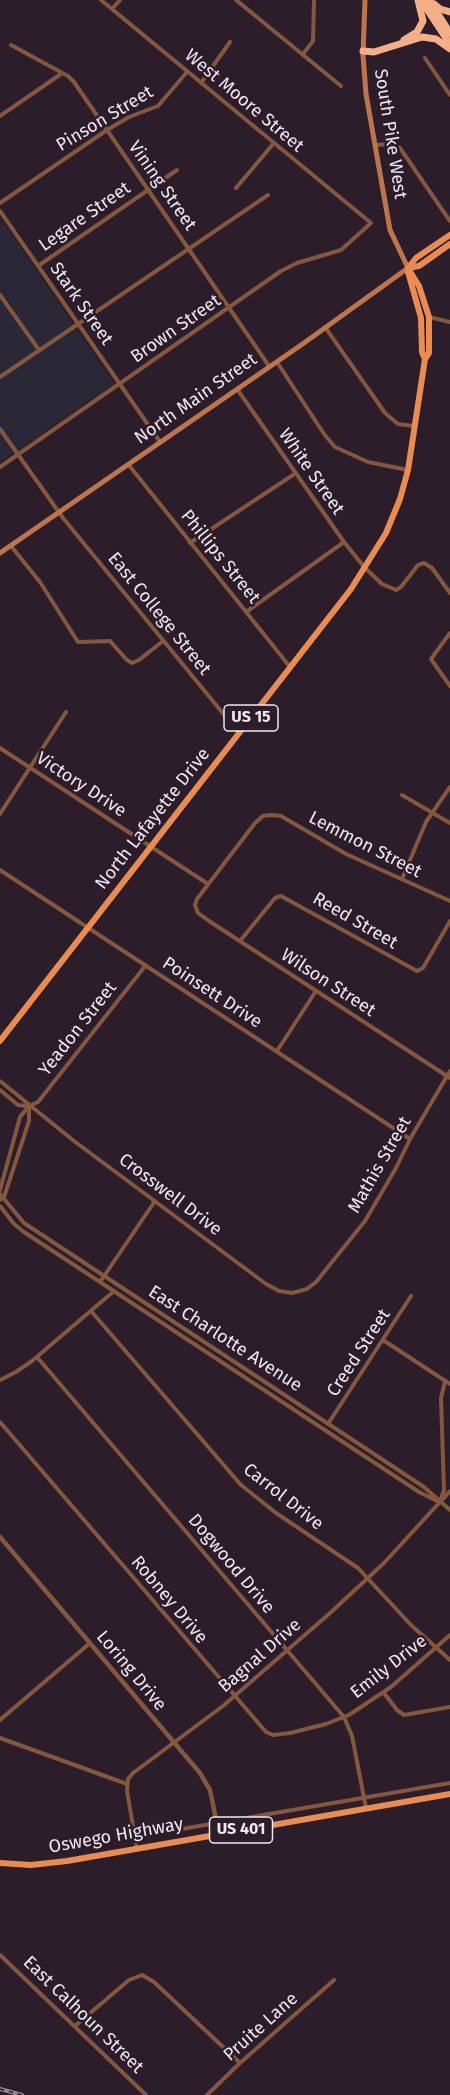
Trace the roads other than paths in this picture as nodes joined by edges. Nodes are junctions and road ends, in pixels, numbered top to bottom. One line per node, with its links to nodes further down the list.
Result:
1 (102, 0): 8 (street, West Moore Street)
2 (120, 0): 8 (street)
3 (237, 0): 17 (street)
4 (314, 0): 17 (street)
5 (365, 0): 16 (main road, South Pike West)
6 (420, 0): 12 (highway); 14 (highway)
7 (430, 0): 9 (highway); 10 (highway)
8 (112, 9): 19 (street, West Moore Street)
9 (450, 12)
10 (450, 33)
11 (230, 42): 21 (street)
12 (450, 44)
13 (11, 45): 20 (street, Vining Street)
14 (388, 48): 15 (highway); 16 (highway)
15 (450, 49)
16 (363, 51): 27 (main road, South Pike West)
17 (303, 54): 22 (street)
18 (425, 58): 23 (street)
19 (187, 72): 21 (street, West Moore Street); 25 (street, Pinson Street)
20 (62, 73): 24 (street); 25 (street, Vining Street)
21 (201, 82): 26 (street, West Moore Street)
22 (341, 86)
23 (450, 94)
24 (0, 116)
25 (106, 130): 30 (street, Vining Street); 32 (street, Pinson Street)
26 (274, 143): 29 (street); 35 (street, West Moore Street)
27 (375, 145): 34 (street); 40 (main road, South Pike West)
28 (177, 170): 30 (street, Legare Street)
29 (236, 188)
30 (148, 190): 38 (street, Vining Street); 39 (street, Legare Street)
31 (268, 195): 38 (street)
32 (0, 203)
33 (0, 211): 39 (street, Stark Street)
34 (450, 220)
35 (371, 223): 42 (street, Brown Street)
36 (450, 235): 40 (main road)
37 (450, 244): 40 (main road)
38 (190, 249): 42 (street, Vining Street); 45 (street)
39 (38, 266): 45 (street, Stark Street)
40 (408, 268): 43 (main road, North Lafayette Drive); 46 (main road, North Main Street); 48 (main road)
41 (0, 295): 47 (street)
42 (230, 308): 50 (street, Vining Street); 52 (street, Brown Street)
43 (429, 317): 44 (street); 48 (main road, North Lafayette Drive)
44 (450, 322)
45 (79, 324): 47 (street); 52 (street, Stark Street)
46 (325, 327): 49 (main road, North Main Street); 54 (street)
47 (39, 350): 51 (street)
48 (427, 356): 54 (main road, North Lafayette Drive / US 15)
49 (276, 362): 50 (main road, North Main Street); 60 (street)
50 (270, 366): 53 (main road, North Main Street)
51 (0, 377)
52 (120, 384): 56 (street, Stark Street); 57 (street, Brown Street)
53 (237, 389): 56 (main road, North Main Street); 61 (street, White Street)
54 (414, 426): 60 (main road, North Lafayette Drive / US 15)
55 (0, 429): 57 (street, East College Street)
56 (160, 442): 58 (main road, North Main Street)
57 (18, 454): 59 (street, Brown Street); 62 (street, East College Street)
58 (128, 464): 62 (main road, North Main Street); 64 (street, Phillips Street)
59 (0, 467)
60 (408, 471): 67 (main road, North Lafayette Drive / US 15)
61 (296, 474): 63 (street, White Street); 64 (street)
62 (58, 512): 65 (main road, North Main Street); 71 (street, East College Street)
63 (344, 542): 67 (street, White Street); 69 (street)
64 (190, 543): 69 (street, Phillips Street)
65 (11, 546): 66 (main road, North Main Street); 71 (street)
66 (0, 553)
67 (365, 568): 68 (street, White Street); 72 (main road, North Lafayette Drive / US 15)
68 (450, 593)
69 (246, 612): 72 (street, Phillips Street)
70 (450, 633): 73 (street)
71 (163, 640): 75 (street, East College Street)
72 (290, 667): 75 (main road, North Lafayette Drive / US 15)
73 (450, 686)
74 (66, 712): 77 (street)
75 (239, 733): 83 (main road, North Lafayette Drive / US 15)
76 (0, 748): 77 (street, Victory Drive)
77 (30, 768): 81 (street); 83 (street, Victory Drive)
78 (450, 787): 80 (street)
79 (402, 795): 80 (street)
80 (431, 813): 82 (street); 85 (street)
81 (0, 814)
82 (450, 823)
83 (151, 847): 86 (street, Victory Drive); 89 (main road, North Lafayette Drive / US 15)
84 (0, 870): 89 (street, Poinsett Drive)
85 (402, 879): 86 (street, Lemmon Street); 87 (street, Lemmon Street)
86 (208, 884): 90 (street, Wilson Street)
87 (450, 901)
88 (450, 921): 90 (street, Reed Street)
89 (88, 928): 91 (street, Poinsett Drive); 93 (main road, North Lafayette Drive / US 15)
90 (240, 942): 92 (street, Wilson Street)
91 (146, 965): 94 (street, Poinsett Drive); 99 (street, Yeadon Street)
92 (316, 991): 94 (street); 96 (street, Wilson Street)
93 (0, 1041)
94 (277, 1051): 100 (street, Poinsett Drive)
95 (450, 1071): 96 (street, Mathis Street)
96 (448, 1077): 100 (street, Mathis Street)
97 (0, 1081): 99 (street, Crosswell Drive)
98 (0, 1090): 99 (street, Crosswell Drive)
99 (29, 1106): 101 (street); 101 (street, Yeadon Street); 102 (street, Crosswell Drive)
100 (410, 1139): 107 (street, Mathis Street)
101 (1, 1195): 104 (street, East Charlotte Avenue)
102 (156, 1201): 104 (street); 107 (street, Crosswell Drive)
103 (0, 1206): 105 (street, East Charlotte Avenue)
104 (104, 1276): 105 (street); 115 (street, East Charlotte Avenue)
105 (100, 1282): 106 (street, East Charlotte Avenue)
106 (114, 1292): 109 (street); 117 (street, East Charlotte Avenue)
107 (300, 1292)
108 (411, 1296): 110 (street, Creed Street)
109 (91, 1311): 111 (street); 120 (street, Carrol Drive)
110 (383, 1340): 113 (street); 115 (street, Creed Street)
111 (37, 1357): 112 (street); 124 (street, Dogwood Drive)
112 (0, 1380)
113 (448, 1382): 117 (street)
114 (0, 1422): 127 (street, Robney Drive)
115 (328, 1424): 117 (street, East Charlotte Avenue)
116 (450, 1491): 117 (street, Bagnal Drive)
117 (440, 1502): 118 (street, East Charlotte Avenue); 120 (street, Bagnal Drive)
118 (450, 1510)
119 (0, 1537): 122 (street, Loring Drive)
120 (368, 1579): 123 (street, Carrol Drive); 124 (street, Bagnal Drive)
121 (450, 1635): 123 (street, Emily Drive)
122 (90, 1643): 130 (street); 132 (street, Loring Drive)
123 (436, 1648): 125 (street, Carrol Drive); 126 (street, Emily Drive)
124 (287, 1651): 127 (street, Bagnal Drive); 129 (street, Dogwood Drive)
125 (450, 1660)
126 (383, 1692): 128 (street); 129 (street, Emily Drive)
127 (234, 1697): 129 (street, Robney Drive); 132 (street, Bagnal Drive)
128 (450, 1707)
129 (344, 1717): 136 (street, Dogwood Drive)
130 (0, 1720)
131 (0, 1738): 134 (street)
132 (174, 1743): 134 (street, Bagnal Drive); 138 (street, Loring Drive)
133 (450, 1783): 136 (street, Oswego Highway)
134 (127, 1784): 140 (street)
135 (450, 1794): 137 (main road, Oswego Highway / US 401)
136 (364, 1797): 137 (street, Dogwood Drive); 138 (street, Oswego Highway)
137 (366, 1808): 139 (main road, Oswego Highway / US 401)
138 (217, 1822): 139 (street, Loring Drive); 140 (street, Oswego Highway)
139 (219, 1834): 141 (main road, Oswego Highway / US 401)
140 (135, 1837): 141 (street)
141 (137, 1849): 142 (main road, Oswego Highway / US 401)
142 (0, 1863)
143 (0, 1955): 145 (street, East Calhoun Street)
144 (334, 1980): 146 (street, Pruite Lane)
145 (75, 2026): 146 (street); 147 (street, East Calhoun Street)
146 (240, 2063): 148 (street, Pruite Lane)
147 (146, 2095)
148 (207, 2095)

